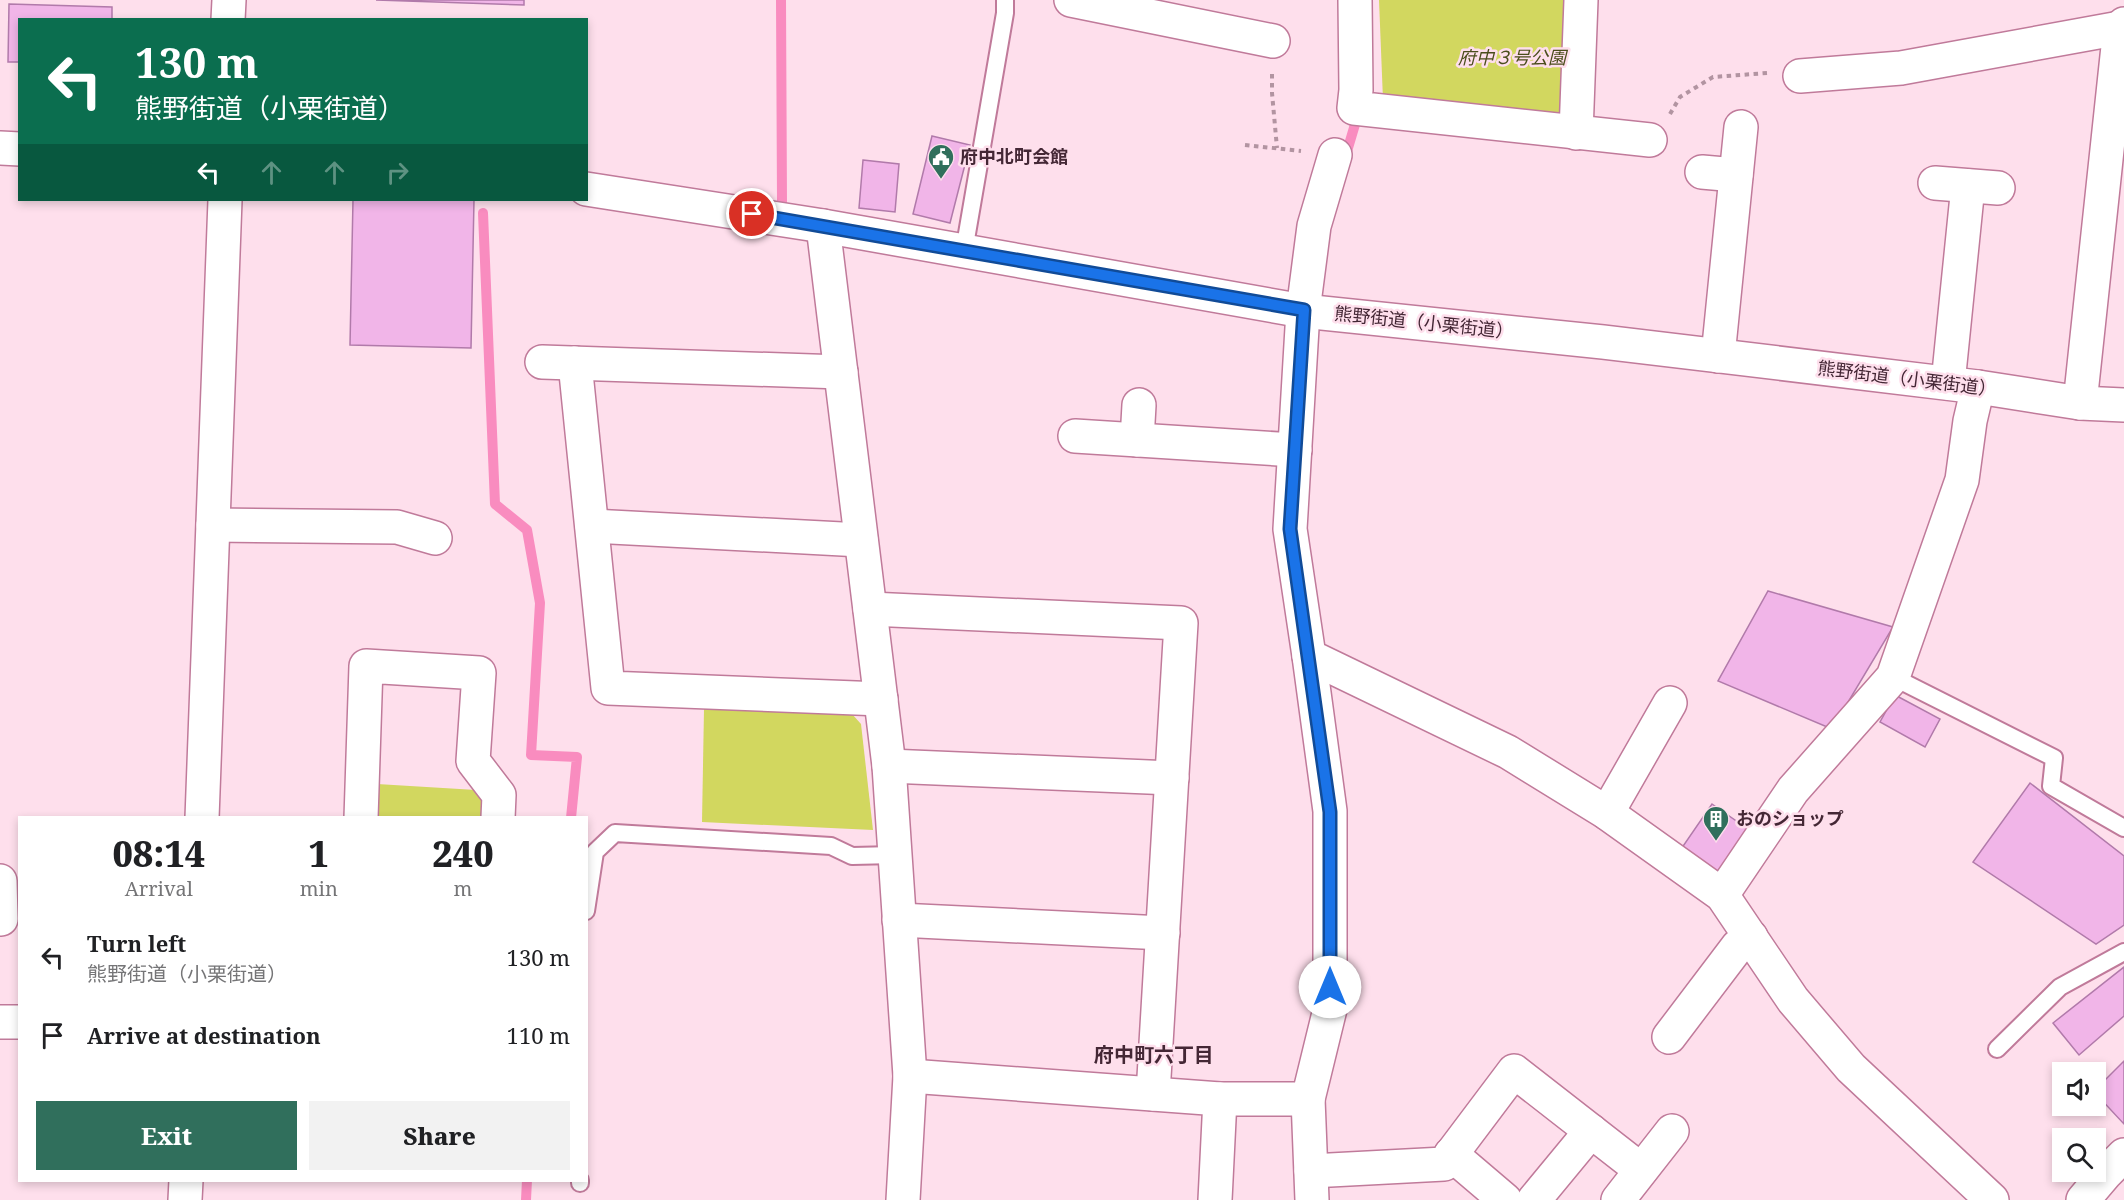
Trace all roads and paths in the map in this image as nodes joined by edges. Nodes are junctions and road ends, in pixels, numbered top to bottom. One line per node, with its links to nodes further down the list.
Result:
1 (229, 0): 7 (street)
2 (1005, 0): 25 (lane)
3 (1355, 0): 12 (street)
4 (1581, 0): 12 (street)
5 (1083, 1): 6 (street)
6 (1182, 11): 9 (street)
7 (228, 18)
8 (2122, 26): 10 (street); 32 (street)
9 (1273, 40): 16 (path)
10 (1800, 76): 13 (path)
11 (1741, 127): 20 (street)
12 (1576, 133): 13 (street)
13 (1650, 140)
14 (1245, 145): 16 (path)
15 (0, 148): 17 (street)
16 (1277, 148): 18 (path)
17 (18, 149)
18 (1335, 155): 26 (street)
19 (1702, 171): 20 (street)
20 (1737, 175): 27 (street)
21 (1935, 183): 31 (street)
22 (588, 189): 24 (street, 熊野街道（小栗街道）)
23 (225, 201): 38 (street)
24 (823, 225): 25 (street, 熊野街道（小栗街道）); 30 (street)
25 (964, 251): 26 (street, 熊野街道（小栗街道）)
26 (1304, 310): 27 (street, 熊野街道（小栗街道）); 37 (street)
27 (1718, 356): 31 (street, 熊野街道（小栗街道）)
28 (542, 362): 29 (street)
29 (575, 363): 30 (street); 39 (street)
30 (841, 372): 41 (street)
31 (1963, 385): 32 (street, 熊野街道（小栗街道）); 44 (street)
32 (2080, 404): 34 (street, 熊野街道（小栗街道）)
33 (1139, 405): 36 (street)
34 (2124, 405)
35 (1076, 436): 36 (street)
36 (1137, 440): 37 (street)
37 (1295, 450): 43 (street)
38 (213, 525): 40 (street); 50 (street)
39 (592, 526): 41 (street); 45 (street)
40 (435, 538)
41 (861, 540): 42 (street)
42 (870, 609): 45 (street); 48 (street)
43 (1309, 656): 49 (street); 71 (street)
44 (1893, 677): 53 (lane); 57 (street)
45 (881, 699): 47 (street)
46 (1670, 703): 49 (street)
47 (889, 766): 48 (street); 54 (street)
48 (1172, 778): 61 (street)
49 (1606, 813): 57 (street)
50 (202, 816)
51 (362, 816): 52 (street)
52 (498, 816)
53 (2124, 828)
54 (895, 855): 58 (lane); 60 (street)
55 (0, 881): 56 (street); 59 (street)
56 (18, 881)
57 (1722, 895): 62 (street)
58 (588, 898)
59 (1, 919)
60 (899, 920): 61 (street); 68 (street)
61 (1162, 933): 69 (street)
62 (1751, 937): 66 (street); 85 (street)
63 (2124, 952): 67 (lane)
64 (0, 1022): 65 (street)
65 (18, 1022)
66 (1669, 1037)
67 (1997, 1049)
68 (910, 1076): 69 (street); 80 (street)
69 (1153, 1094): 70 (street)
70 (1220, 1099): 71 (street); 81 (street)
71 (1308, 1099): 78 (street)
72 (1591, 1131): 74 (street); 76 (street); 83 (street)
73 (1672, 1131): 76 (street)
74 (1451, 1154): 78 (street); 82 (street)
75 (2124, 1155): 86 (street)
76 (1641, 1170): 84 (street)
77 (186, 1182): 79 (street)
78 (1311, 1186)
79 (185, 1200)
80 (903, 1200)
81 (1215, 1200)
82 (1505, 1200)
83 (1534, 1200)
84 (1618, 1200)
85 (1992, 1200)
86 (2083, 1200)

